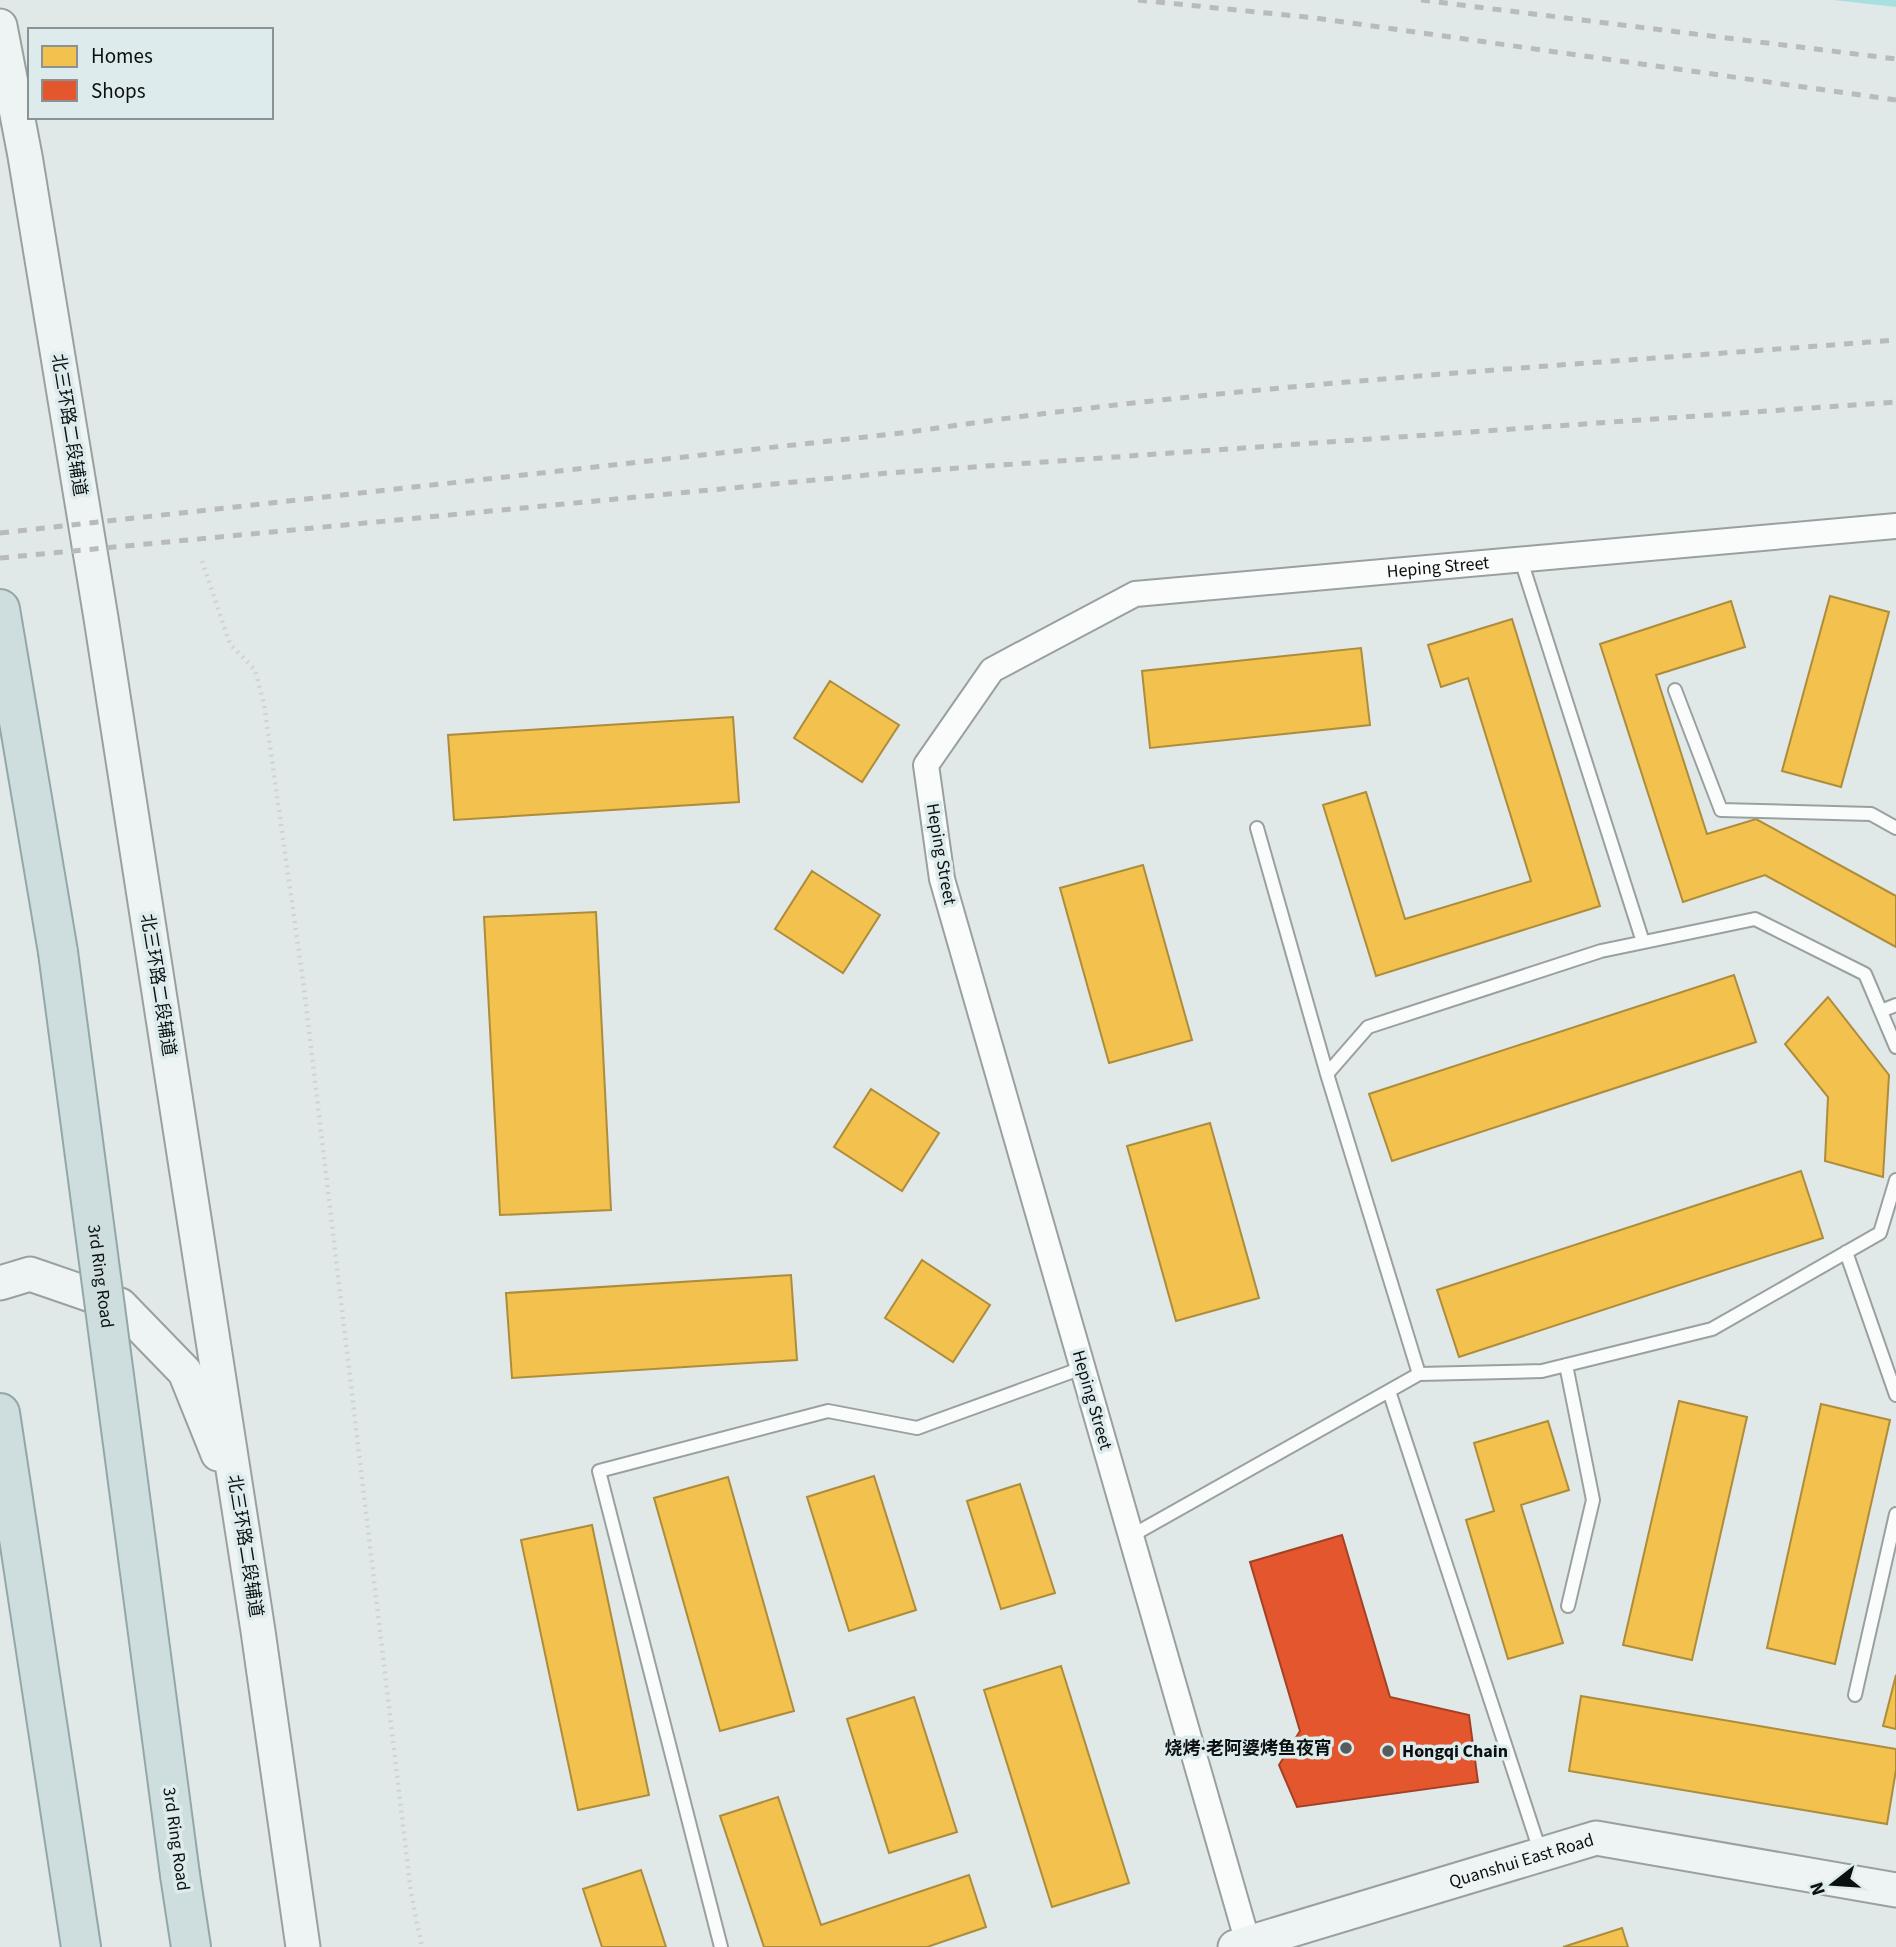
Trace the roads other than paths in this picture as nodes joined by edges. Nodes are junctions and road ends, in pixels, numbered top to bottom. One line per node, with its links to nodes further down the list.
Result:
1 (0, 26): 22 (main road, 北三环路二段辅道)
2 (1896, 526): 3 (street, Heping Street)
3 (1520, 557): 8 (lane); 17 (street, Heping Street)
4 (0, 609): 31 (highway, 3rd Ring Road, bridge)
5 (1675, 690): 7 (lane)
6 (1257, 828): 12 (lane)
7 (1896, 828)
8 (1643, 942): 10 (lane); 12 (lane)
9 (1896, 1005): 10 (lane)
10 (1881, 1011): 11 (lane)
11 (1896, 1047)
12 (1327, 1074): 18 (lane)
13 (1896, 1180): 14 (lane)
14 (1846, 1252): 16 (lane); 20 (lane)
15 (0, 1283): 22 (main road)
16 (1566, 1365): 18 (lane); 25 (lane)
17 (1082, 1368): 24 (street, Heping Street); 33 (lane)
18 (1419, 1374): 19 (lane)
19 (1389, 1391): 24 (lane); 27 (lane)
20 (1896, 1395)
21 (0, 1413): 30 (highway)
22 (239, 1505): 32 (main road, 北三环路二段辅道)
23 (1896, 1514): 26 (lane)
24 (1131, 1536): 29 (street, Heping Street)
25 (1568, 1606)
26 (1855, 1695)
27 (1541, 1855): 28 (main road, Quanshui East Road); 29 (main road, Quanshui East Road)
28 (1896, 1890)
29 (1241, 1945)
30 (80, 1947)
31 (191, 1947)
32 (303, 1947)
33 (722, 1947)

